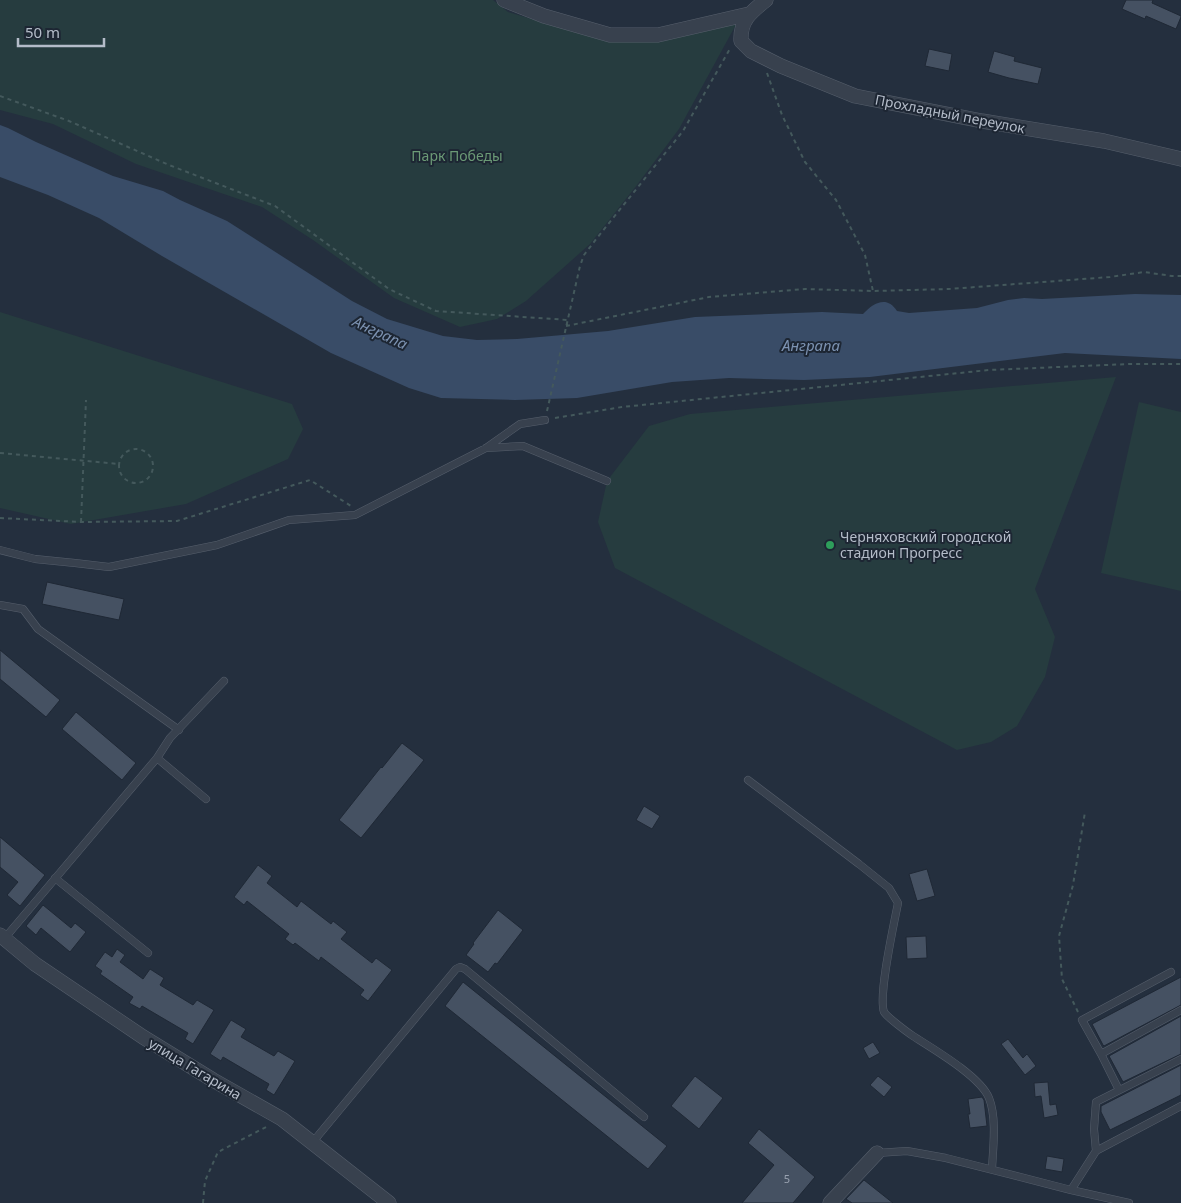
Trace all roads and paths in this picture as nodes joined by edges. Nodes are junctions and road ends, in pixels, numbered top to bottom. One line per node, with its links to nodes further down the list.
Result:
1 (504, 0): 3 (street)
2 (766, 0): 3 (street)
3 (750, 14): 4 (street)
4 (741, 30): 5 (street, Прохладный переулок); 10 (path)
5 (762, 56): 7 (street, Прохладный переулок); 9 (path)
6 (0, 96): 10 (path)
7 (1181, 159)
8 (1181, 276): 9 (path)
9 (873, 291): 11 (path)
10 (568, 320): 11 (path)
11 (566, 326): 14 (path)
12 (1181, 364): 14 (path)
13 (86, 400): 17 (path)
14 (545, 420): 15 (lane)
15 (486, 448): 19 (lane); 20 (lane)
16 (0, 452): 17 (path)
17 (84, 461): 18 (path); 22 (path)
18 (119, 464): 18 (path)
19 (607, 481)
20 (360, 512): 22 (path); 23 (lane)
21 (0, 518): 22 (path)
22 (81, 522)
23 (0, 550)
24 (0, 605): 26 (lane)
25 (224, 681): 26 (lane)
26 (179, 730): 27 (lane)
27 (157, 758): 29 (lane); 31 (lane)
28 (748, 780): 46 (lane)
29 (206, 799)
30 (1085, 812): 36 (path)
31 (55, 878): 32 (lane); 33 (lane)
32 (2, 937): 42 (street, улица Гагарина)
33 (148, 953)
34 (1171, 972): 36 (lane)
35 (1181, 1010): 37 (lane)
36 (1082, 1020): 37 (lane)
37 (1101, 1054): 39 (lane)
38 (1181, 1059): 39 (lane)
39 (1120, 1090): 44 (lane)
40 (1181, 1106): 44 (lane)
41 (644, 1117): 43 (lane)
42 (282, 1119): 43 (street, улица Гагарина); 48 (path)
43 (312, 1143): 49 (street, улица Гагарина)
44 (1096, 1151): 47 (lane)
45 (877, 1153): 46 (lane); 50 (street)
46 (992, 1169): 47 (lane)
47 (1071, 1190): 51 (lane)
48 (203, 1203)
49 (389, 1203)
50 (830, 1203)
51 (1129, 1203)

